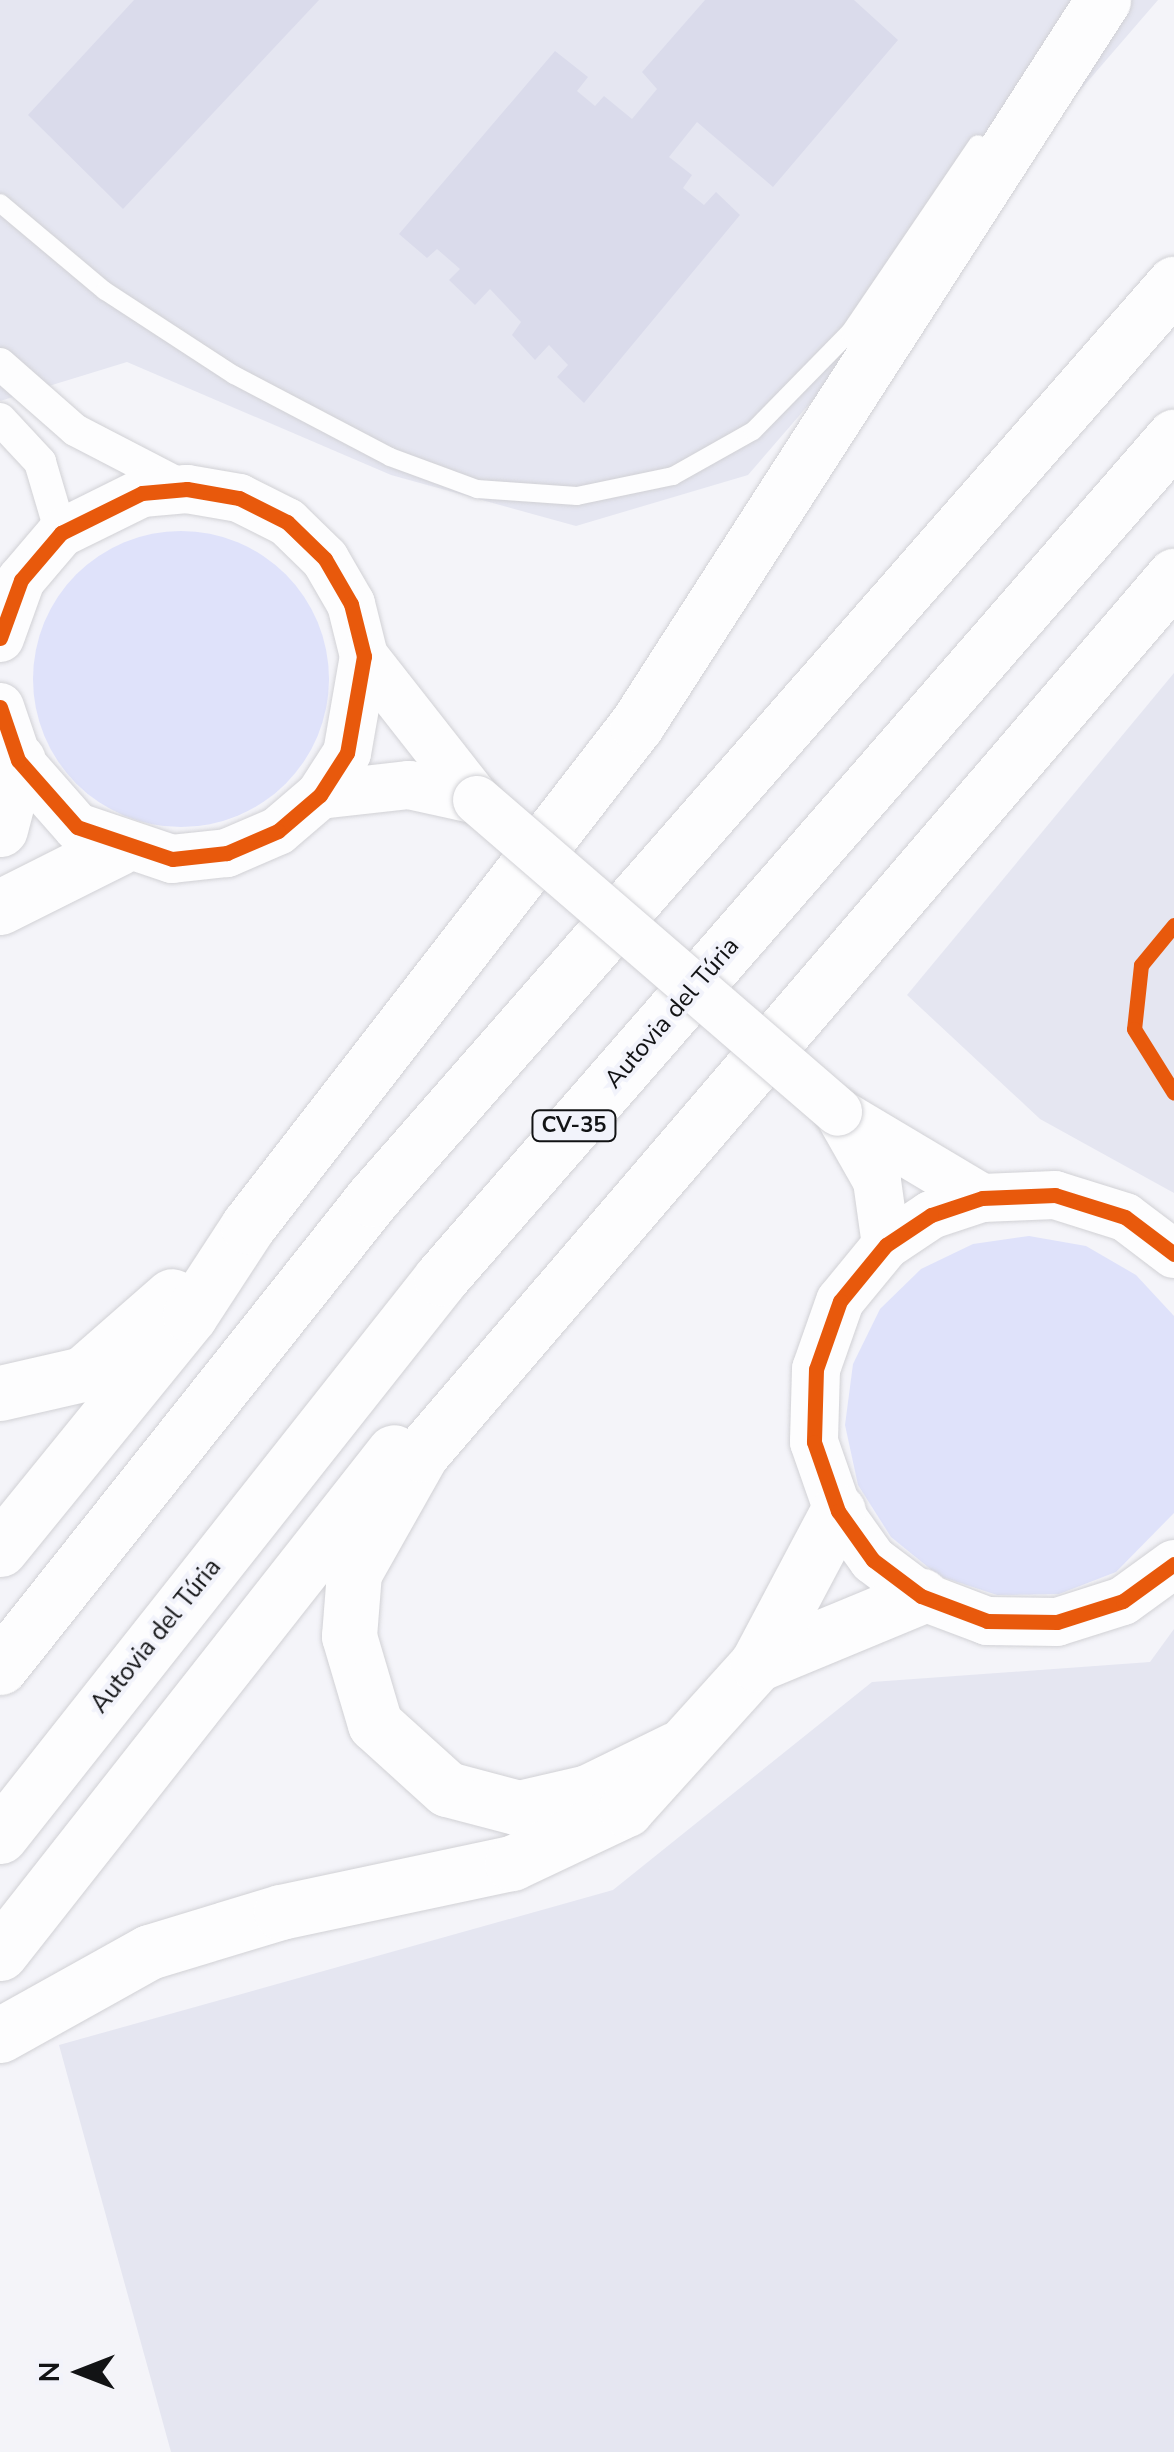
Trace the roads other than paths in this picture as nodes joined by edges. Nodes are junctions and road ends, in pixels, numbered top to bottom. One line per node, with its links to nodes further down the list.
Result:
1 (1103, 0): 2 (highway)
2 (1067, 50): 3 (lane); 25 (highway)
3 (1008, 101)
4 (996, 118): 5 (lane)
5 (0, 202)
6 (1174, 284): 36 (highway)
7 (9, 372): 10 (street)
8 (0, 419): 11 (street)
9 (1174, 438): 38 (highway, Autovia del Túria / CV-35)
10 (187, 489): 11 (street); 14 (street)
11 (60, 533): 13 (street)
12 (1174, 576): 23 (highway)
13 (0, 638)
14 (364, 656): 17 (street); 18 (street)
15 (0, 707): 16 (street)
16 (18, 760): 19 (highway); 20 (street)
17 (320, 795): 18 (street); 20 (street)
18 (476, 800): 22 (street, bridge)
19 (0, 829)
20 (118, 848): 21 (highway)
21 (0, 908)
22 (838, 1112): 24 (street); 26 (street)
23 (682, 1146): 37 (highway); 39 (highway)
24 (982, 1198): 26 (street); 27 (street)
25 (248, 1226): 28 (highway); 30 (highway)
26 (886, 1245): 29 (street)
27 (1174, 1254)
28 (0, 1393)
29 (838, 1511): 32 (street); 35 (highway)
30 (0, 1549)
31 (1174, 1564): 33 (street)
32 (921, 1596): 33 (street); 35 (highway)
33 (1123, 1601): 34 (street)
34 (1174, 1612)
35 (757, 1664): 37 (highway)
36 (0, 1667)
37 (676, 1749): 40 (highway)
38 (0, 1836)
39 (0, 1952)
40 (0, 2034)

